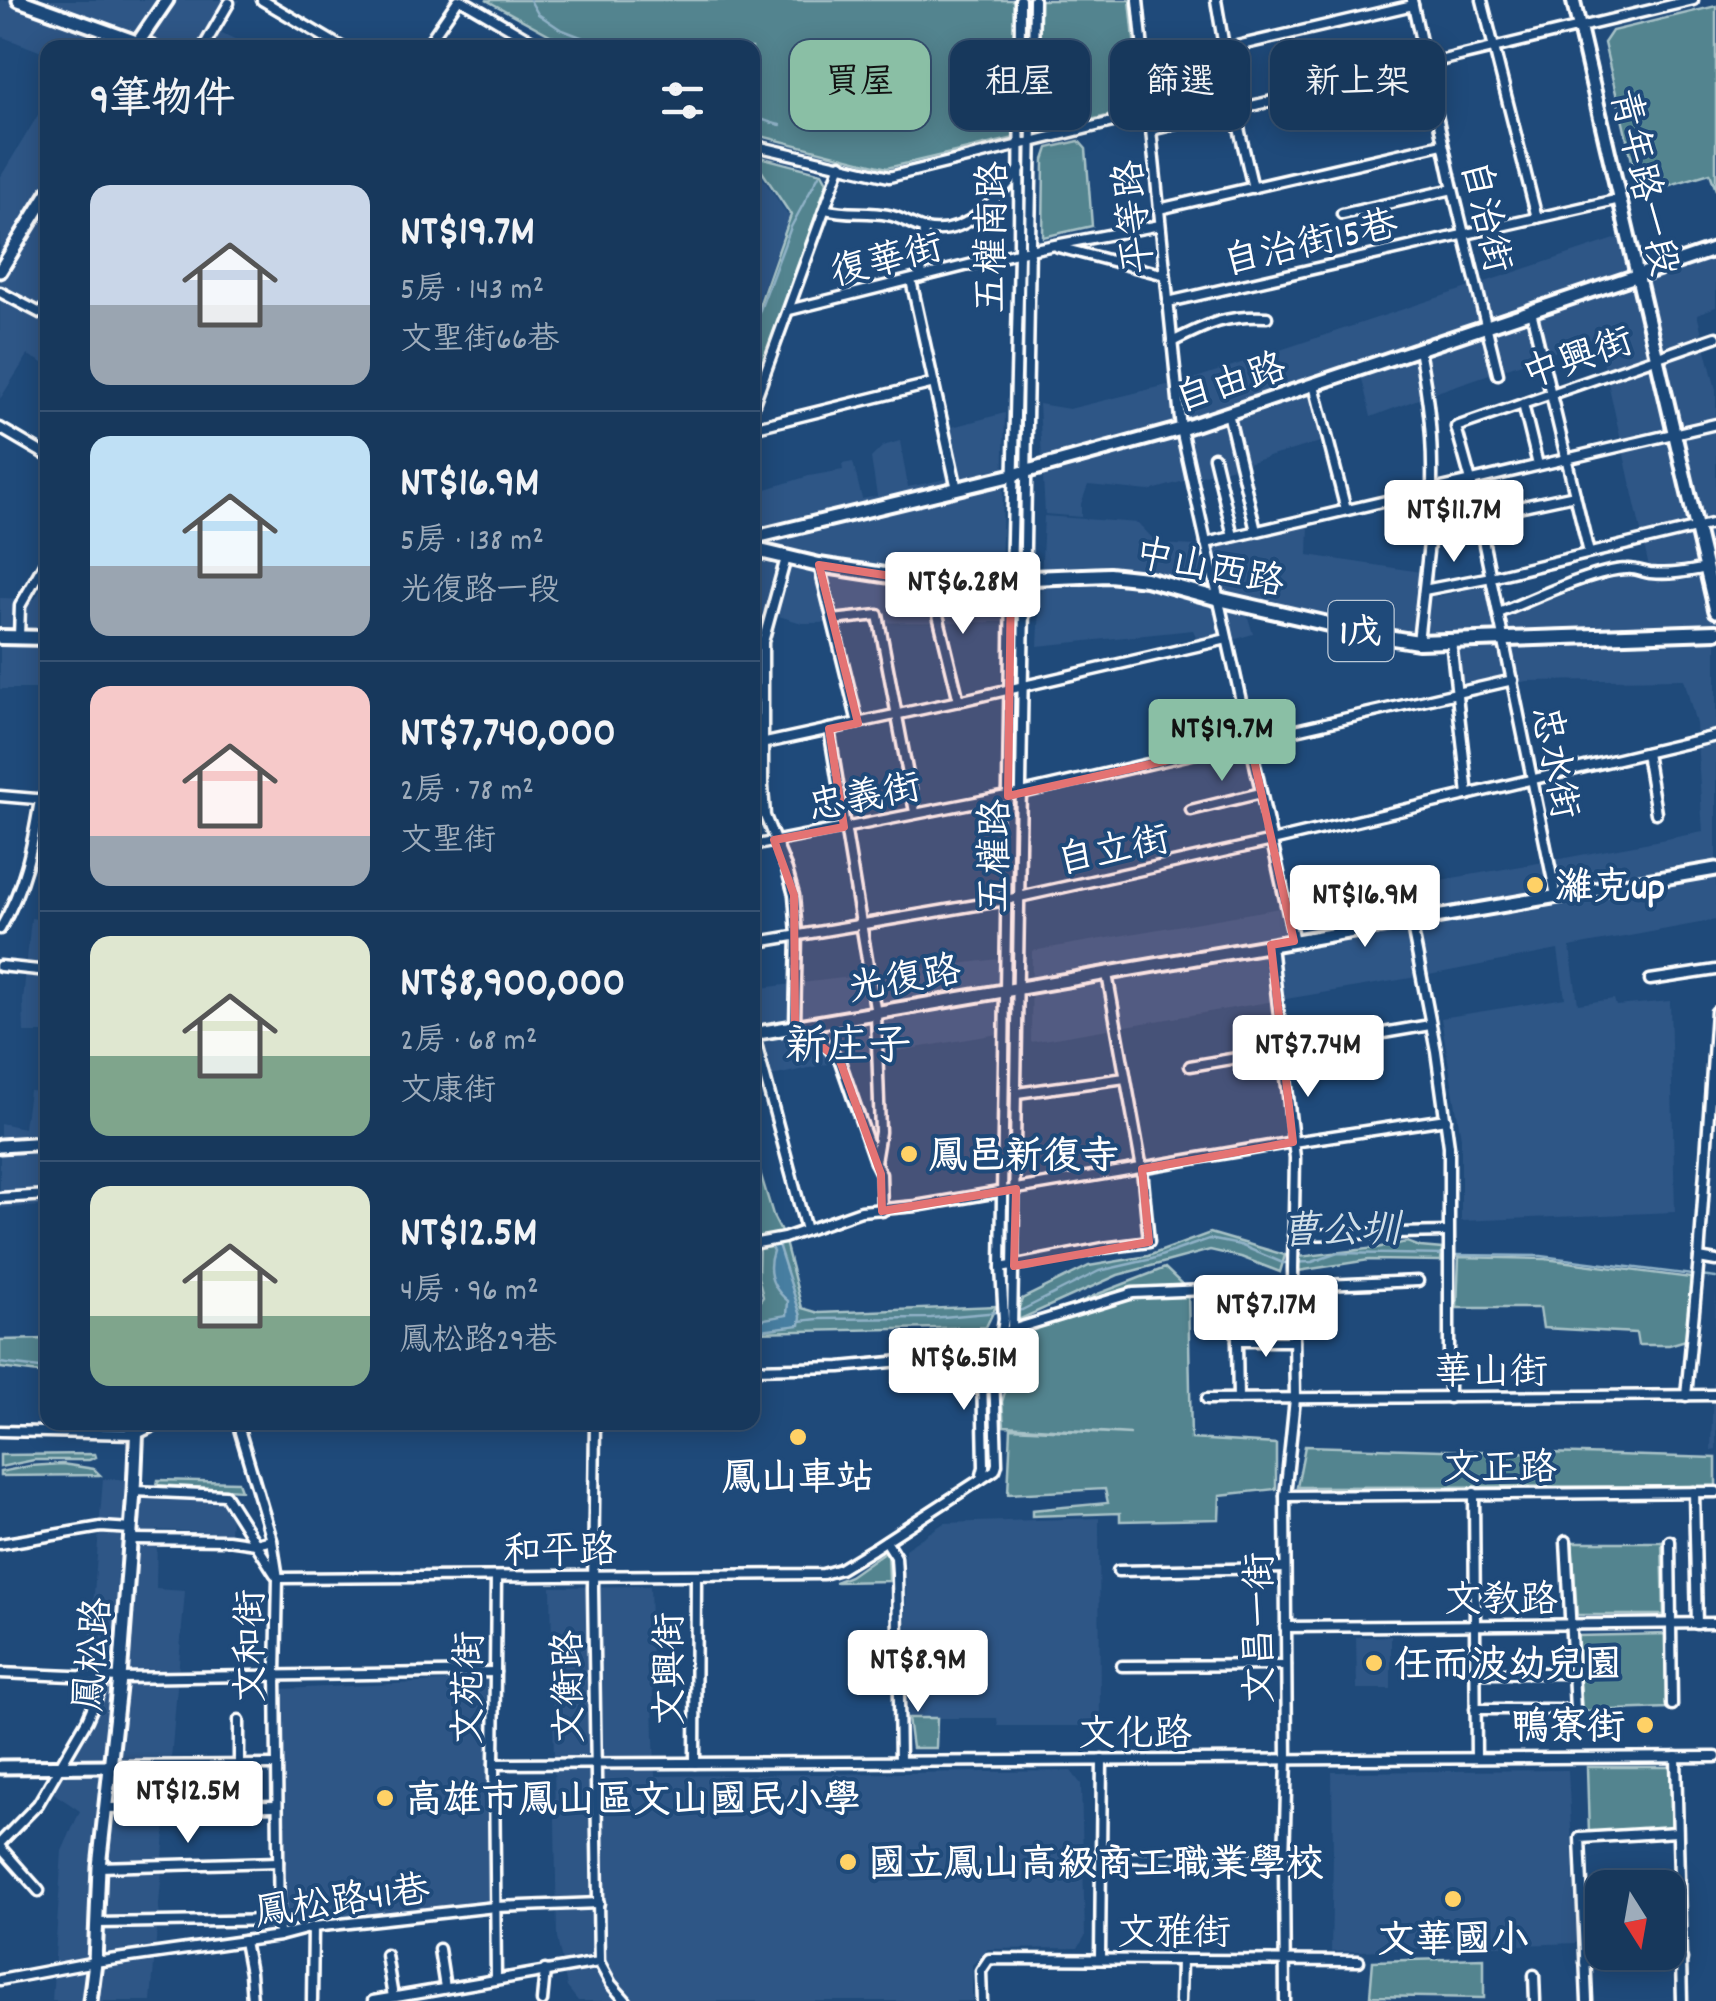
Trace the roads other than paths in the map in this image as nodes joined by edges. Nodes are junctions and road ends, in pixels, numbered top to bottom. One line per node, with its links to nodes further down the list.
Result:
1 (19, 0): 16 (street)
2 (167, 0): 17 (street)
3 (262, 0): 19 (street)
4 (460, 0): 20 (street); 21 (street)
5 (1020, 0): 33 (street, 五權南路)
6 (1034, 0): 32 (street, 五權南路)
7 (1138, 0): 22 (street, 平等路)
8 (1216, 0): 23 (street)
9 (1482, 0): 26 (street)
10 (1573, 0): 15 (street, 青年路一段)
11 (1693, 0): 14 (street)
12 (1412, 2): 24 (street, 自治街); 25 (street)
13 (229, 3): 18 (street)
14 (1652, 5): 15 (street)
15 (1580, 28): 26 (street); 40 (street, 青年路一段)
16 (126, 40)
17 (140, 40)
18 (208, 40)
19 (330, 40)
20 (432, 40)
21 (530, 40)
22 (1142, 40)
23 (1223, 40)
24 (1421, 40)
25 (1250, 42)
26 (1494, 48): 27 (street); 45 (street)
27 (1445, 60)
28 (1110, 122): 32 (street)
29 (1151, 130): 42 (street, 平等路)
30 (1239, 130): 38 (street)
31 (1439, 130): 34 (street, 自治街)
32 (1033, 141): 33 (street); 51 (street, 五權南路)
33 (1019, 144): 36 (street); 37 (street, 五權南路)
34 (1442, 144): 38 (street); 39 (street, 自治街)
35 (760, 147): 36 (street)
36 (840, 164): 43 (street)
37 (1020, 168): 47 (street); 52 (street, 五權南路)
38 (1253, 188): 42 (street)
39 (1453, 189): 44 (street); 48 (street, 自治街)
40 (1620, 199): 45 (street, 自治街15巷); 55 (street, 青年路一段)
41 (40, 206): 53 (street)
42 (1159, 208): 46 (street, 平等路)
43 (825, 209): 47 (street); 60 (street)
44 (1342, 214)
45 (1537, 218): 48 (street, 自治街15巷)
46 (1160, 225): 49 (street, 復華街); 54 (street, 平等路)
47 (924, 228): 56 (street)
48 (1463, 234): 59 (street, 自治街15巷); 64 (street, 自治街)
49 (1055, 246): 51 (street, 復華街); 54 (street, 復華街)
50 (1716, 248): 55 (street, 自由路)
51 (1030, 250): 52 (street, 復華街); 86 (street, 五權南路)
52 (1019, 254): 56 (street, 復華街); 87 (street, 五權南路)
53 (0, 272)
54 (1165, 275): 59 (street, 平等路)
55 (1637, 275): 61 (street, 自由路); 68 (street, 青年路一段)
56 (922, 277): 57 (street, 復華街)
57 (911, 280): 60 (street, 復華街); 70 (street)
58 (0, 292): 62 (street)
59 (1168, 302): 66 (street, 平等路)
60 (789, 310): 72 (street)
61 (1531, 311): 64 (street, 自由路); 73 (street)
62 (40, 313)
63 (1268, 316): 66 (street)
64 (1486, 326): 67 (street, 自由路); 69 (street, 自治街)
65 (1716, 338): 68 (street, 中興街)
66 (1172, 342): 80 (street, 平等路)
67 (1419, 350): 71 (street, 自由路); 90 (street)
68 (1656, 358): 73 (street, 中興街); 81 (street, 青年路一段)
69 (1498, 374)
70 (934, 383): 77 (street); 89 (street)
71 (1314, 385): 75 (street, 自由路); 93 (street)
72 (760, 388)
73 (1551, 394): 74 (street, 中興街); 84 (street)
74 (1523, 404): 78 (street, 中興街); 85 (street)
75 (1228, 413): 80 (street, 自由路); 96 (street)
76 (1716, 424): 81 (street)
77 (760, 426)
78 (1456, 426): 88 (street, 忠水街)
79 (0, 428): 82 (street)
80 (1180, 429): 86 (street, 自由路); 99 (street, 平等路)
81 (1674, 434): 84 (street); 95 (street, 青年路一段)
82 (40, 451)
83 (1214, 456): 98 (street)
84 (1566, 458): 85 (street); 91 (street)
85 (1538, 465): 88 (street)
86 (1027, 471): 87 (street, 自由路); 109 (street, 五權路)
87 (1013, 475): 89 (street, 自由路); 109 (street, 五權路)
88 (1471, 480): 90 (street); 108 (street, 忠水街)
89 (956, 489): 97 (street, 自由路)
90 (1433, 490): 93 (street); 111 (street)
91 (1575, 495): 92 (street); 103 (street)
92 (1510, 508)
93 (1346, 510): 96 (street)
94 (1716, 523): 95 (street)
95 (1696, 528): 102 (street, 青年路一段); 103 (street)
96 (1256, 531): 98 (street)
97 (760, 536)
98 (1233, 536): 99 (street)
99 (1206, 543): 112 (street, 平等路)
100 (1716, 550): 102 (street)
101 (760, 551): 104 (main road, 中山西路 / 1戊)
102 (1702, 552): 106 (street, 青年路一段)
103 (1589, 553): 108 (street)
104 (786, 558): 105 (main road, 中山西路 / 1戊); 134 (street)
105 (818, 565): 110 (main road, 中山西路 / 1戊); 115 (street)
106 (1706, 568): 113 (street, 青年路一段); 114 (street)
107 (40, 571): 118 (street)
108 (1491, 577): 111 (street); 114 (street, 忠水街)
109 (1018, 578): 110 (main road, 中山西路 / 1戊); 112 (main road, 中山西路 / 1戊); 125 (street, 五權路); 126 (street, 五權路)
110 (930, 582): 128 (street)
111 (1424, 590): 123 (street)
112 (1218, 597): 121 (street, 平等路); 123 (main road, 中山西路 / 1戊)
113 (1716, 611)
114 (1499, 613): 120 (street, 忠水街)
115 (832, 620): 129 (street); 130 (street)
116 (1716, 632): 120 (main road, 中山西路 / 1戊)
117 (0, 636): 118 (main road)
118 (19, 637): 119 (main road)
119 (40, 638)
120 (1504, 638): 122 (main road, 中山西路 / 1戊); 124 (street, 忠水街)
121 (1227, 640): 125 (street); 133 (street, 平等路)
122 (1451, 641): 123 (main road, 中山西路 / 1戊); 127 (street)
123 (1418, 642)
124 (1513, 680): 127 (street, 忠義街); 137 (street, 忠水街)
125 (1024, 686): 126 (street); 138 (street, 五權路)
126 (1010, 690): 128 (street); 142 (street, 五權路)
127 (1456, 694): 133 (street, 忠義街); 140 (street)
128 (959, 701): 129 (street)
129 (896, 715): 130 (street); 145 (street)
130 (858, 723): 131 (street)
131 (828, 729): 134 (street); 148 (street)
132 (1716, 736): 136 (street, 自立街)
133 (1250, 742): 138 (street, 忠義街); 139 (street, 平等路)
134 (764, 743): 135 (street); 149 (street)
135 (760, 744)
136 (1646, 753): 137 (street, 自立街); 146 (street)
137 (1533, 780): 140 (street, 自立街); 153 (street, 忠水街)
138 (1022, 793): 142 (street, 忠義街); 154 (street, 五權路)
139 (1261, 793): 144 (street); 150 (street, 平等路)
140 (1468, 795): 150 (street, 自立街)
141 (0, 796): 143 (street)
142 (1008, 796): 145 (street, 忠義街); 155 (street, 五權路)
143 (40, 800)
144 (1190, 810)
145 (915, 812): 148 (street, 忠義街)
146 (1656, 813)
147 (40, 816): 158 (street)
148 (844, 827): 149 (street, 忠義街); 157 (street)
149 (774, 840): 151 (street, 忠義街); 159 (street)
150 (1272, 841): 154 (street, 自立街); 161 (street, 平等路)
151 (760, 844)
152 (1716, 869): 153 (street, 光復路)
153 (1556, 896): 156 (street, 光復路)
154 (1020, 897): 155 (street, 自立街); 168 (street, 五權路)
155 (1006, 900): 157 (street, 自立街); 168 (street, 五權路)
156 (1411, 921): 161 (street, 光復路); 171 (street)
157 (862, 924): 159 (street, 自立街); 170 (street)
158 (0, 929)
159 (797, 934): 160 (street, 自立街); 172 (street)
160 (760, 941)
161 (1294, 941): 162 (street, 光復路)
162 (1271, 945): 166 (street, 光復路); 174 (street, 文昌一街)
163 (0, 966): 164 (street)
164 (40, 970)
165 (1716, 970): 167 (street)
166 (1106, 974): 168 (street, 光復路); 177 (street)
167 (1650, 980)
168 (1012, 989): 170 (street, 光復路); 178 (street, 五權路); 187 (street, 五權路)
169 (1716, 1012): 179 (street)
170 (876, 1014): 172 (street, 光復路); 184 (street)
171 (1430, 1024): 174 (street); 180 (street)
172 (795, 1026): 173 (street, 光復路); 184 (street)
173 (760, 1032)
174 (1284, 1050): 176 (street); 181 (street, 文昌一街)
175 (760, 1059): 191 (street)
176 (1190, 1066)
177 (1125, 1078): 178 (street); 185 (street)
178 (1017, 1093): 186 (street, 五權路)
179 (1712, 1106): 195 (street)
180 (1446, 1119): 181 (street); 192 (street)
181 (1293, 1142): 185 (street); 193 (street, 文昌一街)
182 (40, 1144): 183 (street)
183 (0, 1146)
184 (875, 1162): 190 (street)
185 (1142, 1169): 186 (street); 197 (street)
186 (1016, 1189): 187 (street); 197 (street, 五權路)
187 (1003, 1191): 190 (street); 198 (street, 五權路)
188 (40, 1196): 189 (street)
189 (0, 1198)
190 (882, 1211): 191 (street)
191 (806, 1230): 194 (street)
192 (1448, 1232): 193 (street); 211 (street)
193 (1293, 1236): 200 (street, 文昌一街)
194 (760, 1242)
195 (1698, 1258): 196 (street); 210 (street)
196 (1716, 1261)
197 (1014, 1266): 198 (street); 202 (street, 五權路)
198 (1001, 1268): 202 (street, 五權路)
199 (1418, 1281): 200 (street)
200 (1294, 1286): 201 (street); 204 (street, 文昌一街)
201 (1236, 1288): 203 (street); 205 (street)
202 (1008, 1301): 203 (street, 五權路)
203 (1008, 1327): 206 (street); 207 (street, 五權路)
204 (1294, 1341): 205 (street); 214 (street, 文昌一街)
205 (1237, 1342): 213 (street)
206 (986, 1355): 207 (street); 208 (street); 220 (street)
207 (998, 1358): 220 (street)
208 (760, 1368)
209 (1716, 1395): 210 (street, 華山街)
210 (1686, 1396): 211 (street, 華山街)
211 (1449, 1398): 214 (street, 華山街)
212 (1207, 1399): 213 (street, 華山街)
213 (1238, 1399): 214 (street, 華山街)
214 (1295, 1399): 225 (street, 文昌一街)
215 (46, 1430): 219 (street)
216 (137, 1430): 221 (street, 鳳松路)
217 (238, 1430): 227 (street, 文和街)
218 (594, 1430): 235 (street, 文衡路)
219 (0, 1431)
220 (981, 1480): 228 (street, 和平路)
221 (134, 1490): 226 (street, 鳳松路); 232 (street)
222 (1694, 1492): 223 (street, 文正路); 224 (street, 文正路); 240 (street)
223 (1716, 1492)
224 (1474, 1493): 225 (street, 文正路); 243 (street)
225 (1285, 1496): 233 (street, 文昌一街)
226 (131, 1534): 231 (street); 232 (street); 253 (street, 鳳松路)
227 (272, 1540): 232 (street); 238 (street, 文和街)
228 (886, 1541): 236 (street, 和平路); 265 (street)
229 (1566, 1541): 242 (street)
230 (1670, 1541): 239 (street)
231 (0, 1544)
232 (256, 1544): 238 (street)
233 (1285, 1568): 234 (street); 244 (street, 文昌一街)
234 (1118, 1571)
235 (593, 1575): 236 (street, 和平路); 237 (street, 和平路); 264 (street, 文衡路)
236 (696, 1576): 266 (street, 文興街)
237 (496, 1577): 238 (street, 和平路); 247 (street, 文苑街)
238 (278, 1578): 251 (street, 文和街)
239 (1671, 1624): 240 (street, 文教路); 242 (street, 文教路); 254 (street)
240 (1698, 1624): 241 (street, 文教路)
241 (1716, 1624)
242 (1571, 1625): 243 (street, 文教路); 257 (street)
243 (1474, 1626): 244 (street, 文教路); 249 (street)
244 (1286, 1627): 245 (street, 文昌一街)
245 (1286, 1665): 246 (street); 262 (street, 文昌一街)
246 (1122, 1666)
247 (495, 1672): 251 (street); 267 (street, 文苑街)
248 (0, 1673): 252 (street)
249 (1475, 1673): 250 (street); 255 (street)
250 (1562, 1673)
251 (276, 1674): 253 (street); 269 (street, 文和街)
252 (106, 1676): 253 (street); 270 (street)
253 (120, 1678): 271 (street, 鳳松路)
254 (1672, 1705)
255 (1475, 1709): 256 (street); 261 (street)
256 (1564, 1709)
257 (1575, 1709)
258 (239, 1720): 268 (street)
259 (1716, 1756): 260 (street, 文化路)
260 (1676, 1757): 261 (street, 文化路); 275 (street)
261 (1476, 1758): 262 (street, 文化路)
262 (1287, 1759): 263 (street, 文化路); 278 (street, 文昌一街)
263 (1102, 1760): 265 (street, 文化路); 277 (street)
264 (596, 1761): 266 (street, 文化路); 267 (street, 文化路); 283 (street, 文衡路)
265 (900, 1761): 266 (street, 文化路)
266 (695, 1762)
267 (494, 1764): 284 (street, 文苑街)
268 (239, 1765): 269 (street); 271 (street)
269 (277, 1765): 273 (street, 文和街)
270 (59, 1766): 271 (street); 272 (street); 276 (street)
271 (110, 1766): 274 (street, 鳳松路)
272 (0, 1767)
273 (278, 1806): 274 (street); 279 (street, 文和街)
274 (106, 1808): 280 (street, 鳳松路)
275 (1677, 1832): 281 (street); 290 (street)
276 (0, 1845): 282 (street)
277 (1102, 1857): 278 (street); 293 (street)
278 (1284, 1858): 295 (street, 文昌一街)
279 (278, 1862): 280 (street); 285 (street, 文和街)
280 (99, 1867): 286 (street, 鳳松路)
281 (1678, 1870)
282 (39, 1891)
283 (598, 1903): 284 (street, 鳳松路41巷); 298 (street, 文衡路)
284 (495, 1906): 287 (street, 鳳松路41巷); 303 (street, 文苑街)
285 (278, 1920): 286 (street); 288 (street, 文和街)
286 (97, 1922): 297 (street, 鳳松路)
287 (312, 1927): 288 (street, 鳳松路41巷); 309 (street)
288 (279, 1936): 289 (street, 鳳松路41巷)
289 (244, 1940): 297 (street, 鳳松路41巷); 308 (street)
290 (1585, 1941)
291 (438, 1948): 305 (street)
292 (386, 1954): 306 (street)
293 (1100, 1958): 294 (street, 文雅街); 313 (street, 文雅街)
294 (1181, 1960): 295 (street, 文雅街); 314 (street)
295 (1284, 1960): 296 (street, 文雅街); 315 (street, 文昌一街)
296 (1359, 1961)
297 (95, 1962): 304 (street, 鳳松路41巷); 307 (street, 鳳松路)
298 (598, 1962): 299 (street); 312 (street)
299 (545, 1970): 303 (street); 311 (street)
300 (1586, 1970): 317 (street)
301 (1682, 1970): 318 (street)
302 (1534, 1974): 316 (street)
303 (496, 1979): 305 (street)
304 (0, 1980)
305 (445, 1988): 306 (street)
306 (393, 1998): 310 (street)
307 (90, 2001)
308 (252, 2001)
309 (312, 2001)
310 (374, 2001)
311 (542, 2001)
312 (626, 2001)
313 (982, 2001)
314 (1180, 2001)
315 (1285, 2001)
316 (1536, 2001)
317 (1587, 2001)
318 (1682, 2001)

